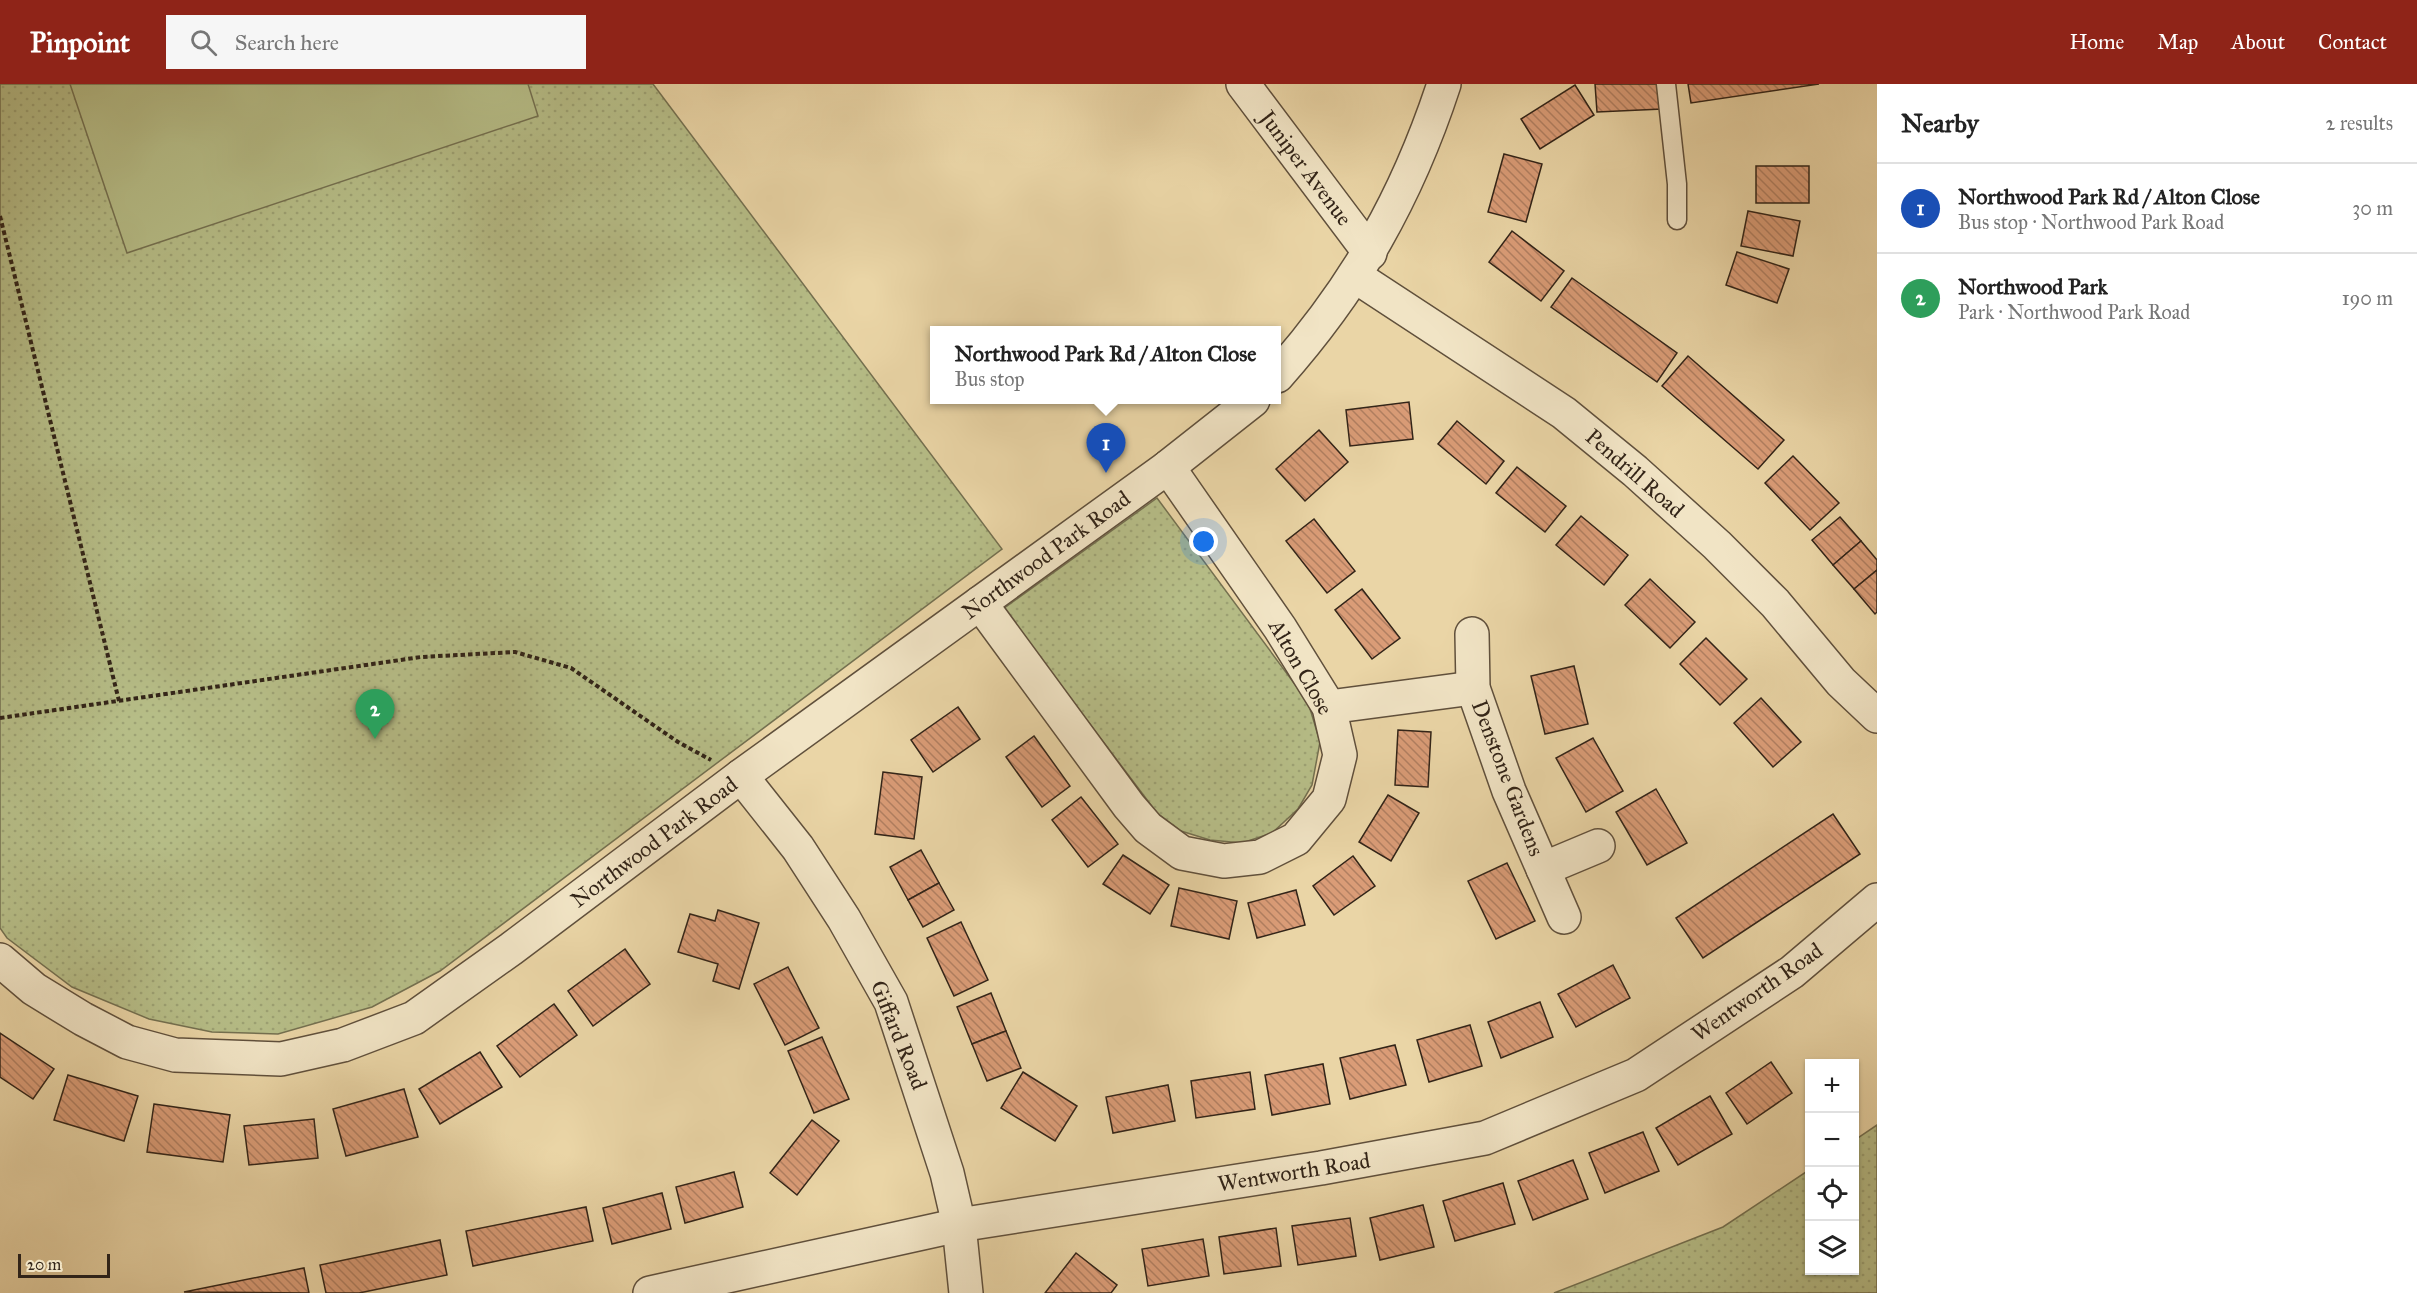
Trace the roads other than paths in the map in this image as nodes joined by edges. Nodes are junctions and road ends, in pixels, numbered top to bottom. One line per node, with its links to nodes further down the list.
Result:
1 (1243, 84): 5 (street, Juniper Avenue)
2 (1444, 84): 5 (street)
3 (1666, 84): 4 (lane)
4 (1677, 220)
5 (1362, 264): 6 (street); 13 (street, Pendrill Road)
6 (1281, 371)
7 (1247, 404): 8 (street, Northwood Park Road)
8 (1168, 466): 9 (street, Northwood Park Road); 12 (street, Alton Close)
9 (980, 603): 12 (street, Alton Close); 14 (street, Northwood Park Road)
10 (1472, 634): 11 (street, Denstone Gardens)
11 (1473, 688): 12 (street, Denstone Gardens); 16 (street, Denstone Gardens)
12 (1329, 706)
13 (1877, 716)
14 (741, 776): 19 (street, Northwood Park Road); 20 (street, Giffard Road)
15 (1598, 846): 16 (street, Denstone Gardens)
16 (1543, 869): 18 (street, Denstone Gardens)
17 (1877, 900): 20 (street, Wentworth Road)
18 (1564, 917)
19 (0, 960)
20 (959, 1225): 21 (street, Wentworth Road); 22 (street, Giffard Road)
21 (650, 1293)
22 (966, 1293)

